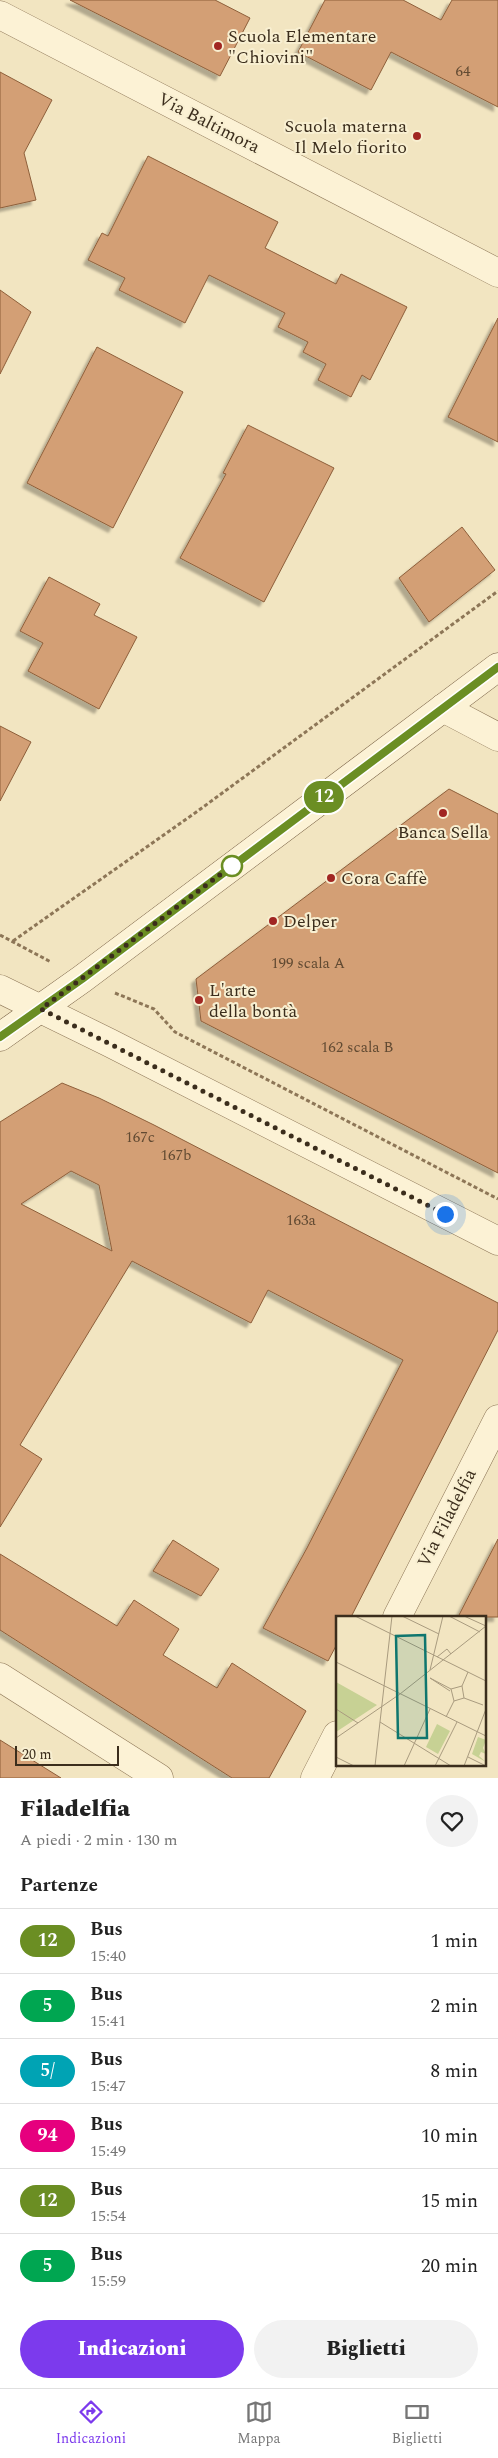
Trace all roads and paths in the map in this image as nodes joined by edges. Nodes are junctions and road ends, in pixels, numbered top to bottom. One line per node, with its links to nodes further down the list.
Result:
1 (0, 16): 2 (street, Via Baltimora)
2 (498, 273)
3 (498, 591): 8 (path)
4 (498, 667): 5 (street)
5 (443, 708): 6 (street); 9 (street)
6 (498, 737)
7 (0, 935): 8 (path)
8 (13, 942): 9 (path)
9 (82, 979): 11 (street); 13 (path)
10 (0, 989): 11 (street)
11 (41, 1009): 12 (street); 14 (street)
12 (0, 1037)
13 (498, 1199)
14 (498, 1241)
15 (498, 1419): 16 (street, Via Filadelfia)
16 (398, 1616)
17 (0, 1677): 19 (street)
18 (336, 1737): 20 (street)
19 (159, 1778)
20 (315, 1778)

